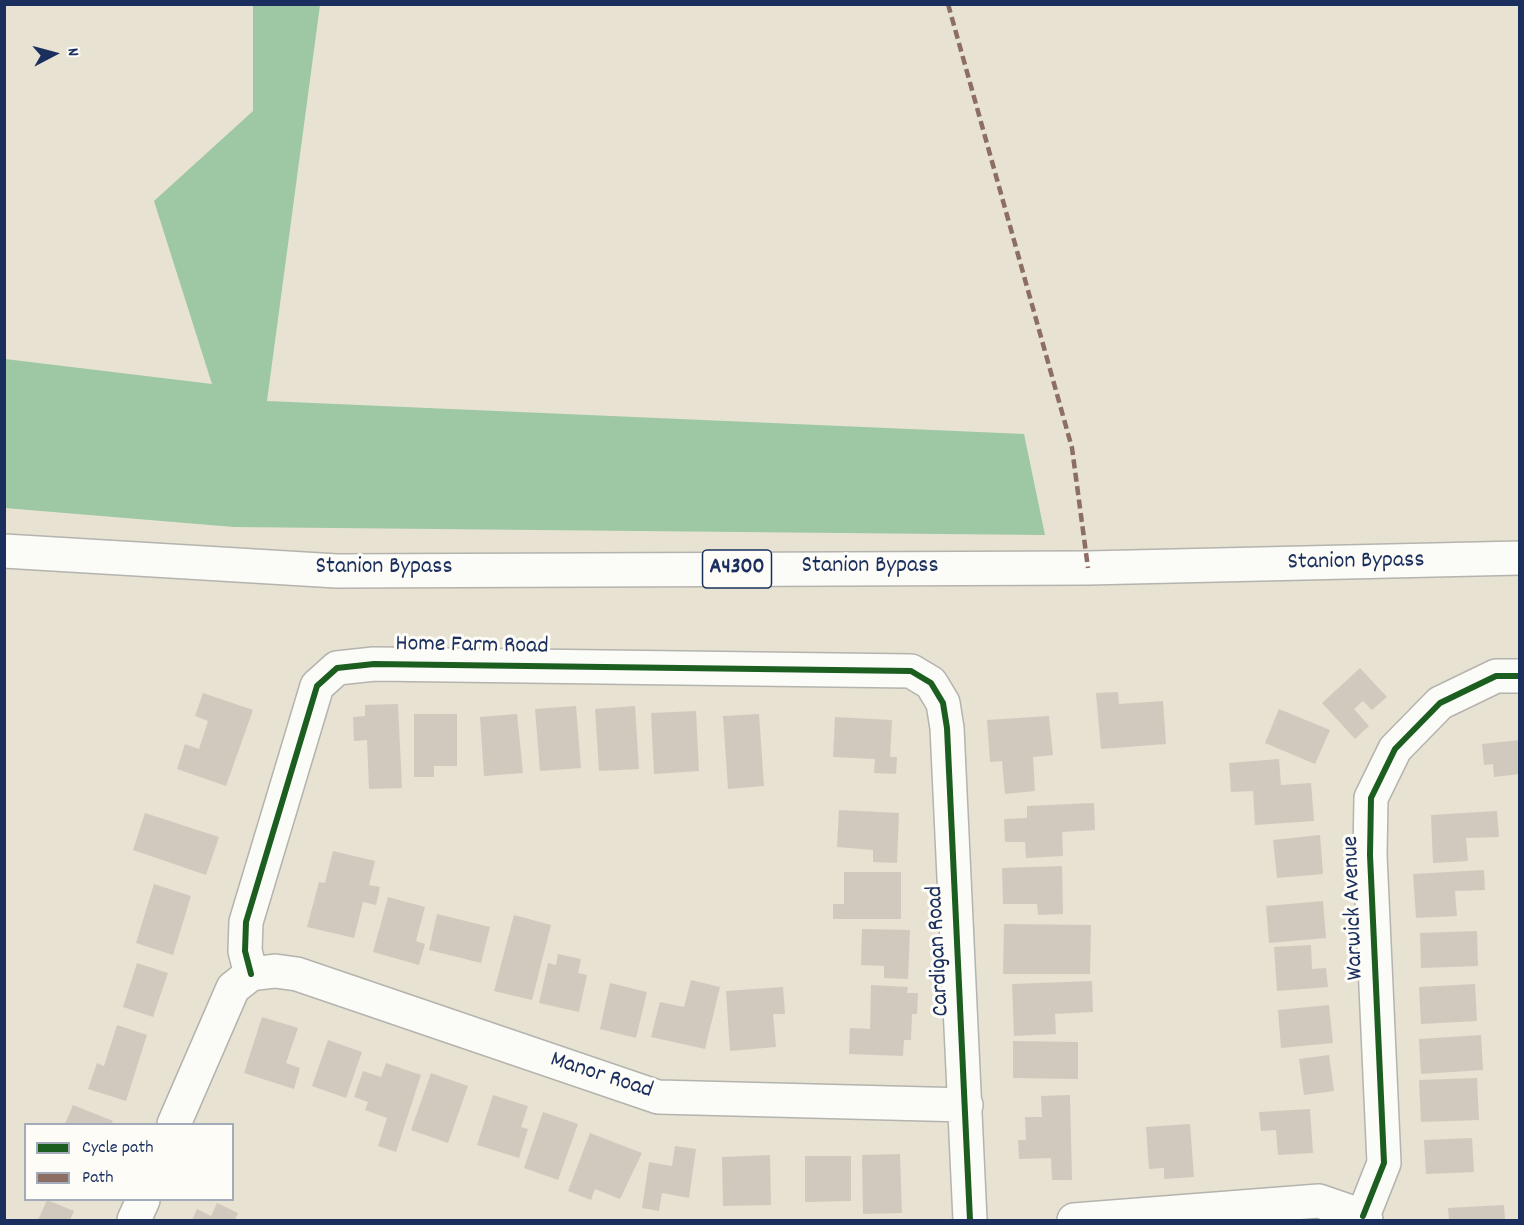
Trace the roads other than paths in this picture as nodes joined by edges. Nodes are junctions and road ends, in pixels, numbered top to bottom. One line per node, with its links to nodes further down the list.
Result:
1 (4, 551): 2 (street, Stanion Bypass / A4300)
2 (1520, 558)
3 (1520, 676): 9 (street, Warwick Avenue)
4 (931, 683): 5 (street, Home Farm Road); 6 (street, Cardigan Road)
5 (251, 974): 6 (street, Manor Road); 7 (street)
6 (966, 1105): 11 (street, Cardigan Road)
7 (175, 1123)
8 (143, 1201): 10 (street)
9 (1364, 1218): 12 (street)
10 (134, 1221)
11 (970, 1221)
12 (1074, 1221)

